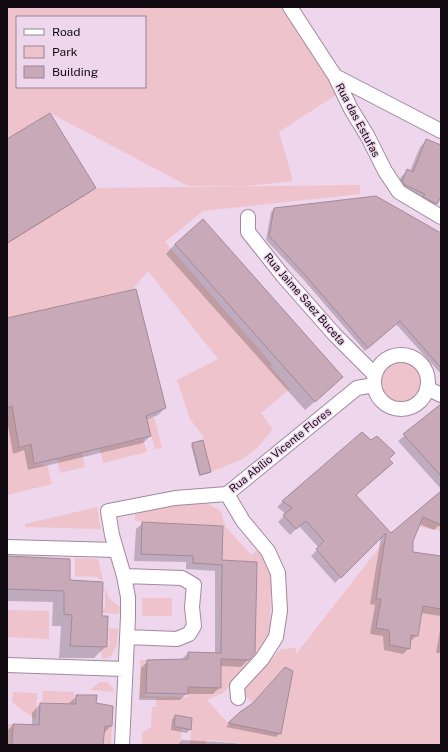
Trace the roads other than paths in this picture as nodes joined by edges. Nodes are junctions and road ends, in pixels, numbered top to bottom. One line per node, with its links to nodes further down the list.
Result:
1 (290, 7): 2 (street, Rua das Estufas)
2 (335, 76): 3 (street); 5 (street, Rua das Estufas)
3 (441, 131)
4 (248, 217): 6 (street, Rua Jaime Saez Buceta)
5 (441, 217)
6 (375, 380): 7 (street); 7 (street); 9 (street, Rua Abílio Vicente Flores)
7 (428, 388): 8 (street)
8 (441, 396)
9 (227, 494): 11 (street, Rua Abílio Vicente Flores); 16 (street)
10 (7, 547): 11 (street)
11 (116, 550): 12 (street)
12 (124, 576): 13 (street); 13 (street)
13 (127, 638): 15 (street)
14 (7, 665): 15 (street)
15 (125, 669): 17 (street)
16 (238, 698)
17 (122, 745)

